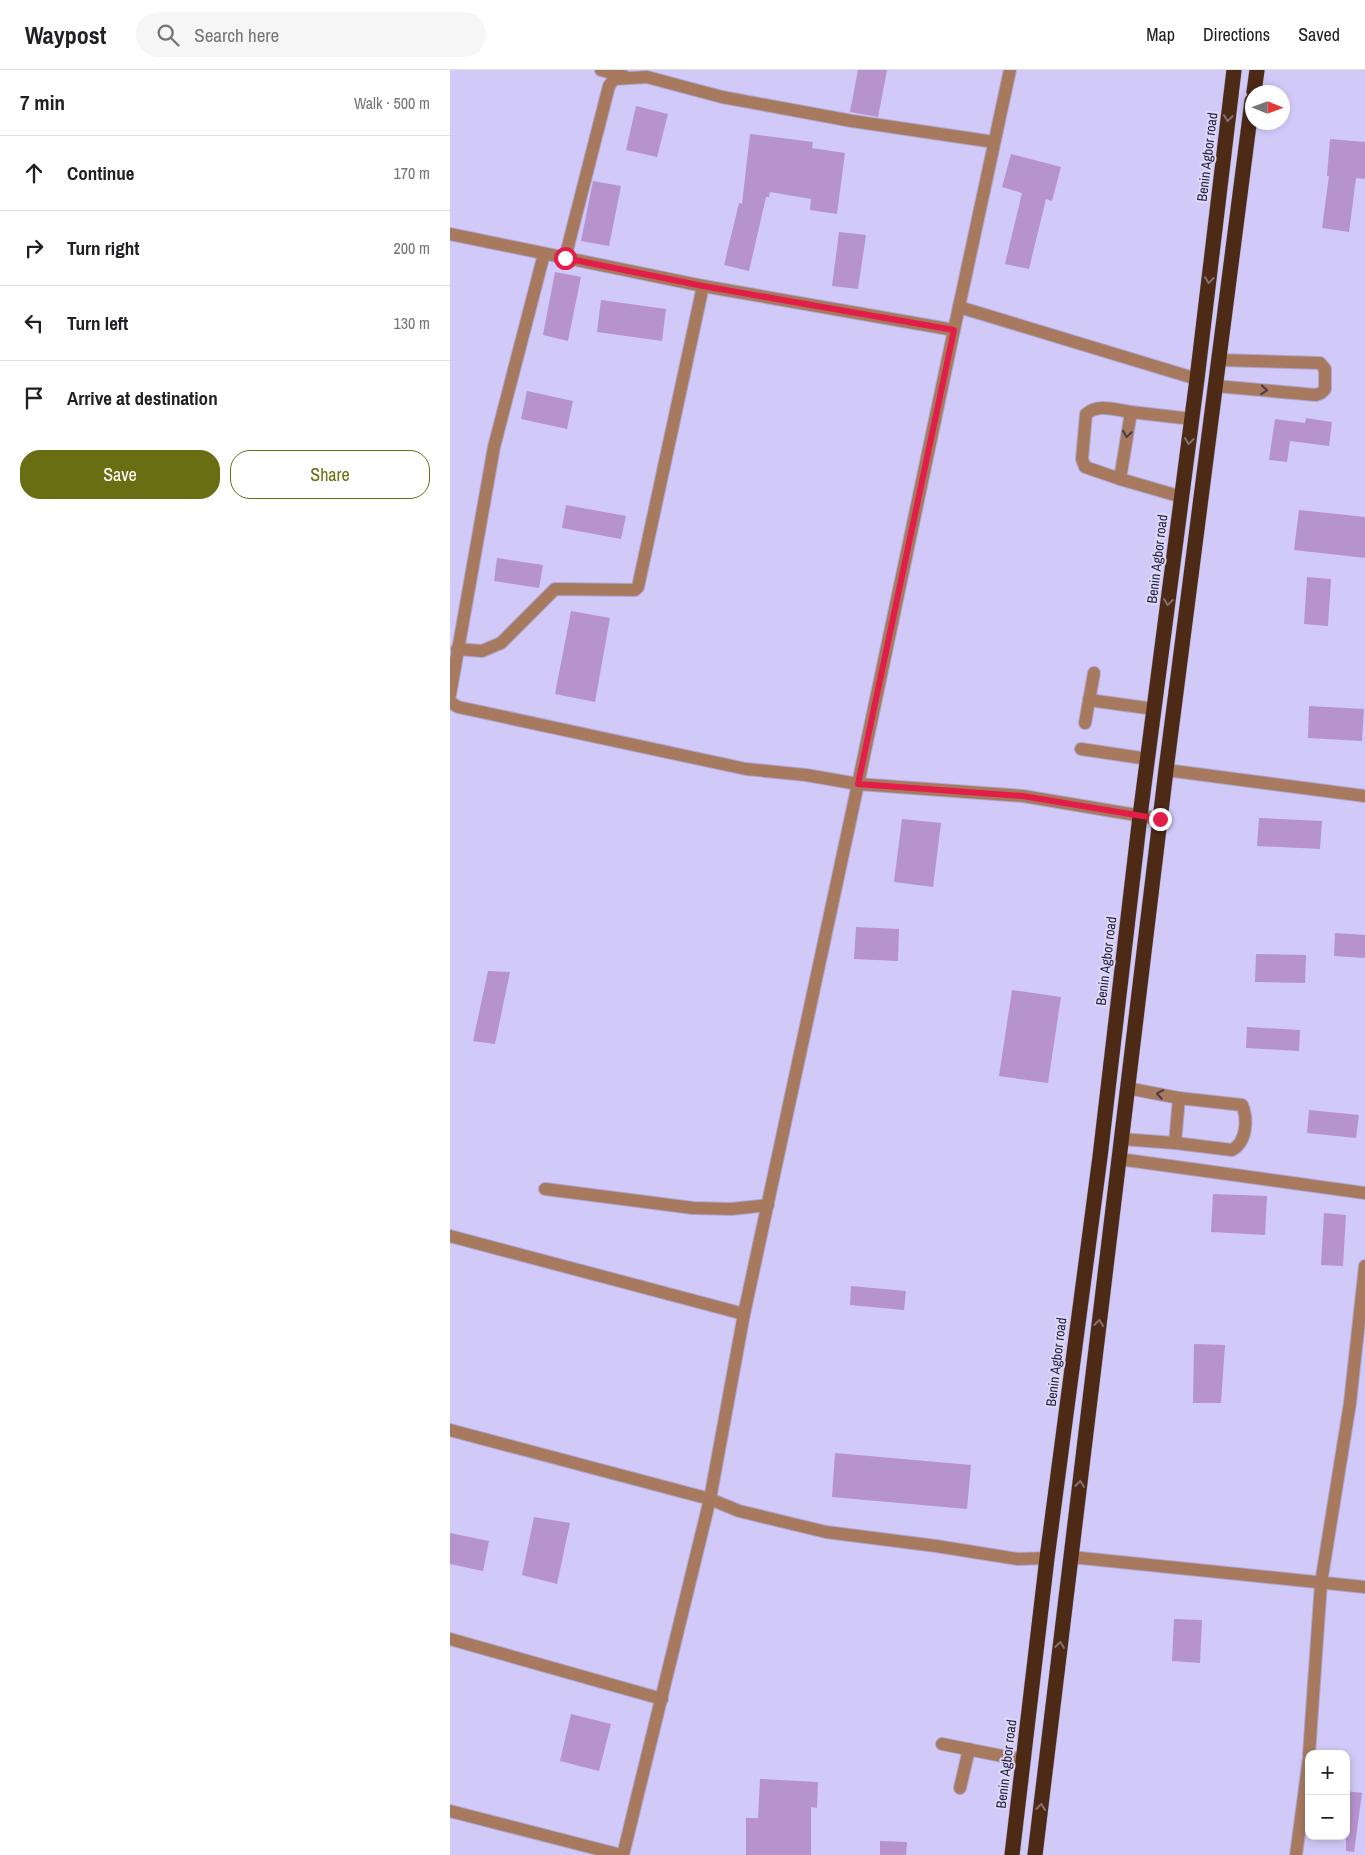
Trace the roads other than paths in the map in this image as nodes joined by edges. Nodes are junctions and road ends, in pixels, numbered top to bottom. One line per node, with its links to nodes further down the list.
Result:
1 (601, 70): 5 (street)
2 (1010, 70): 8 (street)
3 (1234, 70): 16 (highway, Benin Agbor road, one-way to 16)
4 (1256, 70): 6 (highway)
5 (626, 78): 8 (street); 11 (street)
6 (1255, 85)
7 (1248, 130): 15 (highway)
8 (994, 142): 13 (street)
9 (450, 234): 10 (street)
10 (544, 254): 11 (street); 22 (street)
11 (565, 258): 12 (street)
12 (703, 286): 14 (street); 22 (street)
13 (959, 306): 14 (street); 16 (street)
14 (954, 330): 33 (street)
15 (1219, 360): 17 (highway); 17 (street, one-way to 15)
16 (1197, 379): 19 (highway, Benin Agbor road)
17 (1216, 386): 32 (highway)
18 (1130, 412): 19 (street); 20 (street, one-way to 20); 20 (street)
19 (1192, 419): 21 (highway, Benin Agbor road, one-way to 21)
20 (1120, 479): 21 (street)
21 (1182, 497): 28 (highway, Benin Agbor road, one-way to 28)
22 (457, 649): 24 (street)
23 (1094, 673): 26 (street)
24 (452, 676): 25 (street)
25 (450, 695)
26 (1089, 700): 28 (street); 29 (street)
27 (450, 702): 33 (street)
28 (1154, 709): 31 (highway, Benin Agbor road)
29 (1085, 722)
30 (1081, 749): 31 (street)
31 (1148, 758): 35 (highway, Benin Agbor road)
32 (1166, 770): 34 (street); 36 (highway)
33 (858, 784): 35 (street); 44 (street)
34 (1365, 796)
35 (1140, 816): 36 (street); 51 (highway, Benin Agbor road)
36 (1160, 819): 37 (highway)
37 (1127, 1088): 38 (street, one-way to 37); 39 (highway)
38 (1179, 1098): 40 (street); 40 (street)
39 (1121, 1138): 40 (street); 41 (highway)
40 (1175, 1143)
41 (1118, 1159): 43 (street); 50 (highway, one-way to 41)
42 (545, 1189): 44 (street)
43 (1365, 1193)
44 (768, 1205): 47 (street)
45 (450, 1236): 47 (street)
46 (1365, 1266): 52 (street)
47 (744, 1314): 49 (street)
48 (450, 1430): 49 (street)
49 (710, 1499): 51 (street); 55 (street)
50 (1071, 1557): 52 (street); 65 (highway, one-way to 50)
51 (1047, 1558): 59 (highway, Benin Agbor road)
52 (1322, 1583): 53 (street); 58 (street)
53 (1365, 1588)
54 (450, 1638): 55 (street)
55 (662, 1699): 63 (street)
56 (942, 1744): 57 (street)
57 (969, 1749): 59 (street); 60 (street)
58 (1309, 1750)
59 (1023, 1760): 64 (highway, Benin Agbor road)
60 (960, 1788)
61 (1305, 1788): 66 (street)
62 (450, 1811): 63 (street)
63 (622, 1855)
64 (1012, 1855)
65 (1035, 1855)
66 (1296, 1855)

